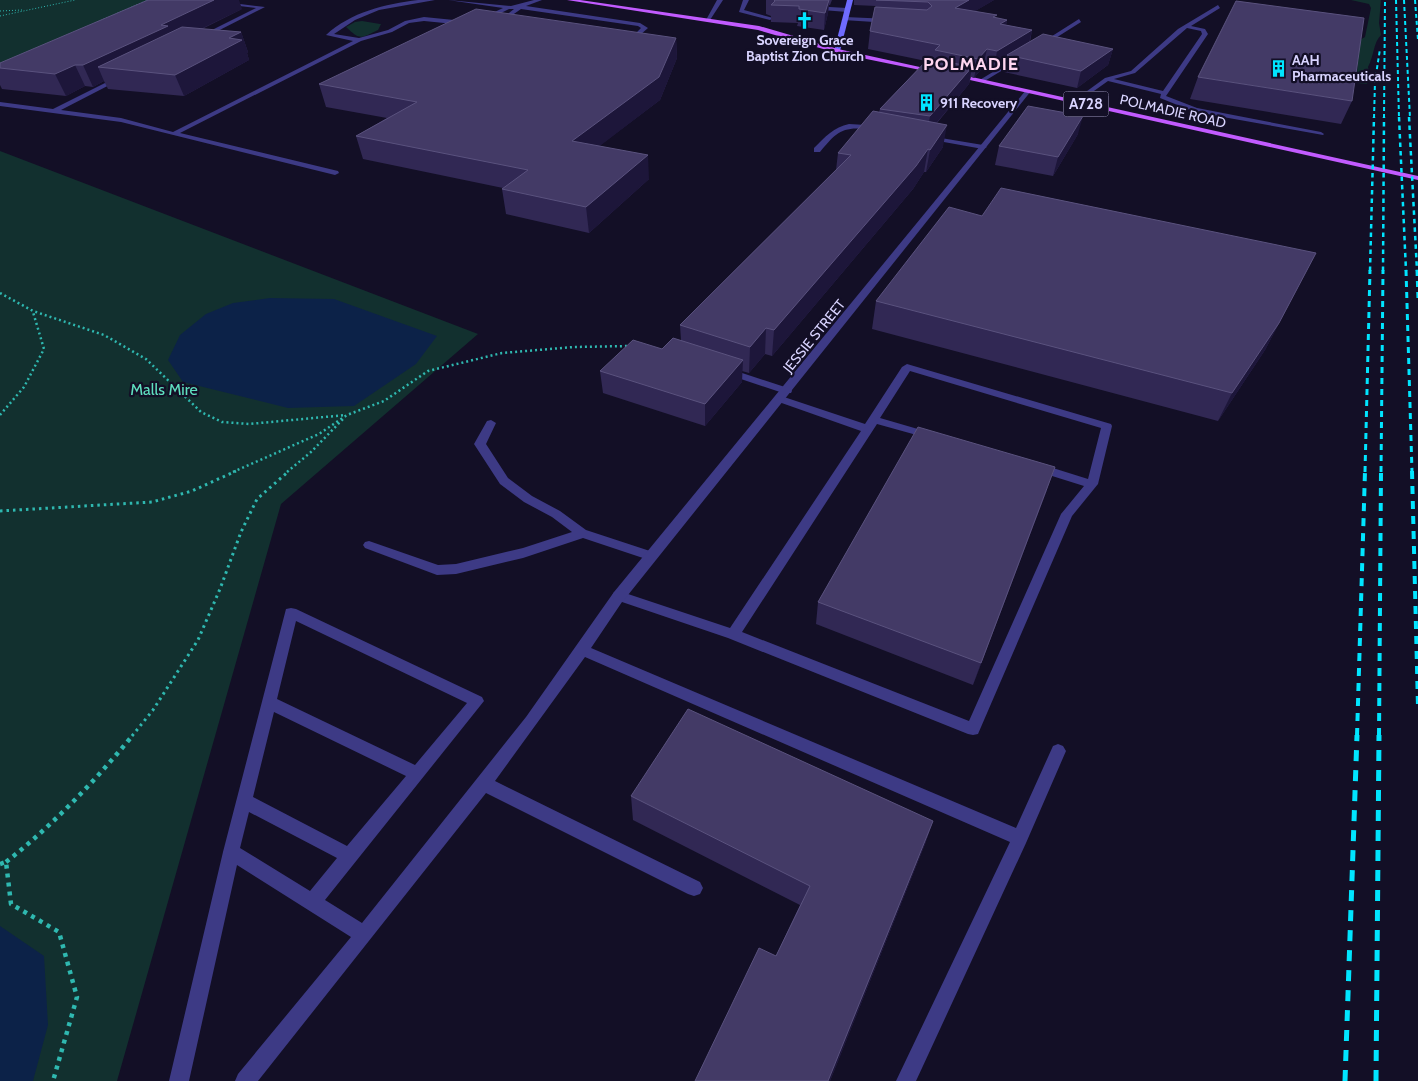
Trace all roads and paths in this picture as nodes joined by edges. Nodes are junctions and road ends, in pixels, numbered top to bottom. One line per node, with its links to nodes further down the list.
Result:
1 (75, 0): 16 (path)
2 (148, 0): 24 (path)
3 (193, 0): 28 (street)
4 (432, 0): 27 (street)
5 (451, 0): 13 (street)
6 (539, 0): 14 (street)
7 (570, 0): 11 (main road, POLMADIE ROAD / A728)
8 (720, 0): 22 (street)
9 (746, 0): 20 (street)
10 (850, 0): 17 (main road)
11 (588, 1): 22 (main road, POLMADIE ROAD / A728)
12 (1218, 7): 26 (street)
13 (508, 8): 14 (street); 27 (street)
14 (520, 8): 14 (street)
15 (803, 8): 17 (street)
16 (36, 9): 18 (path); 19 (path)
17 (847, 10): 21 (main road)
18 (0, 11)
19 (0, 16)
20 (770, 18)
21 (845, 19): 25 (street); 29 (main road)
22 (708, 20): 29 (main road, POLMADIE ROAD / A728)
23 (1079, 21): 30 (street)
24 (96, 22)
25 (897, 22)
26 (1186, 26): 33 (street); 36 (street)
27 (358, 40): 41 (street)
28 (192, 42)
29 (837, 50): 34 (main road, POLMADIE ROAD / A728)
30 (1033, 50)
31 (1026, 54): 34 (street)
32 (132, 72): 39 (street)
33 (1108, 79): 36 (street); 37 (street)
34 (981, 81): 35 (main road, POLMADIE ROAD / A728)
35 (1028, 91): 37 (main road, POLMADIE ROAD / A728); 44 (street, JESSIE STREET)
36 (1165, 92): 42 (street)
37 (1075, 102): 47 (main road, POLMADIE ROAD / A728)
38 (0, 104): 39 (street)
39 (54, 111): 41 (street)
40 (887, 131): 45 (street)
41 (174, 134): 46 (street)
42 (1321, 134)
43 (925, 138): 44 (street)
44 (983, 147): 52 (street, JESSIE STREET)
45 (817, 150)
46 (334, 173)
47 (1418, 178)
48 (0, 293): 49 (path)
49 (33, 311): 53 (path); 54 (path)
50 (639, 346): 54 (path)
51 (721, 370): 52 (street)
52 (784, 395): 56 (street); 63 (street, JESSIE STREET)
53 (0, 415)
54 (347, 415): 60 (path); 75 (path)
55 (491, 423): 61 (street)
56 (871, 424): 57 (street); 59 (street); 65 (street)
57 (940, 439)
58 (1026, 464): 59 (street)
59 (1092, 484): 65 (street)
60 (0, 511)
61 (582, 533): 62 (street); 63 (street)
62 (369, 545)
63 (652, 556): 64 (street, JESSIE STREET)
64 (619, 596): 65 (street); 66 (street, JESSIE STREET)
65 (733, 634)
66 (583, 650): 70 (street, JESSIE STREET); 72 (street)
67 (268, 702): 69 (street); 69 (street); 71 (street)
68 (1058, 752): 72 (street)
69 (417, 774): 74 (street)
70 (484, 784): 77 (street); 79 (street, JESSIE STREET)
71 (244, 801): 73 (street); 74 (street)
72 (1020, 838): 83 (street)
73 (231, 852): 78 (street); 81 (street)
74 (349, 856): 78 (street)
75 (6, 862): 76 (path); 80 (path)
76 (0, 864)
77 (694, 888)
78 (312, 902): 79 (street)
79 (363, 934): 82 (street, JESSIE STREET)
80 (53, 1081)
81 (179, 1081)
82 (245, 1081)
83 (906, 1081)

